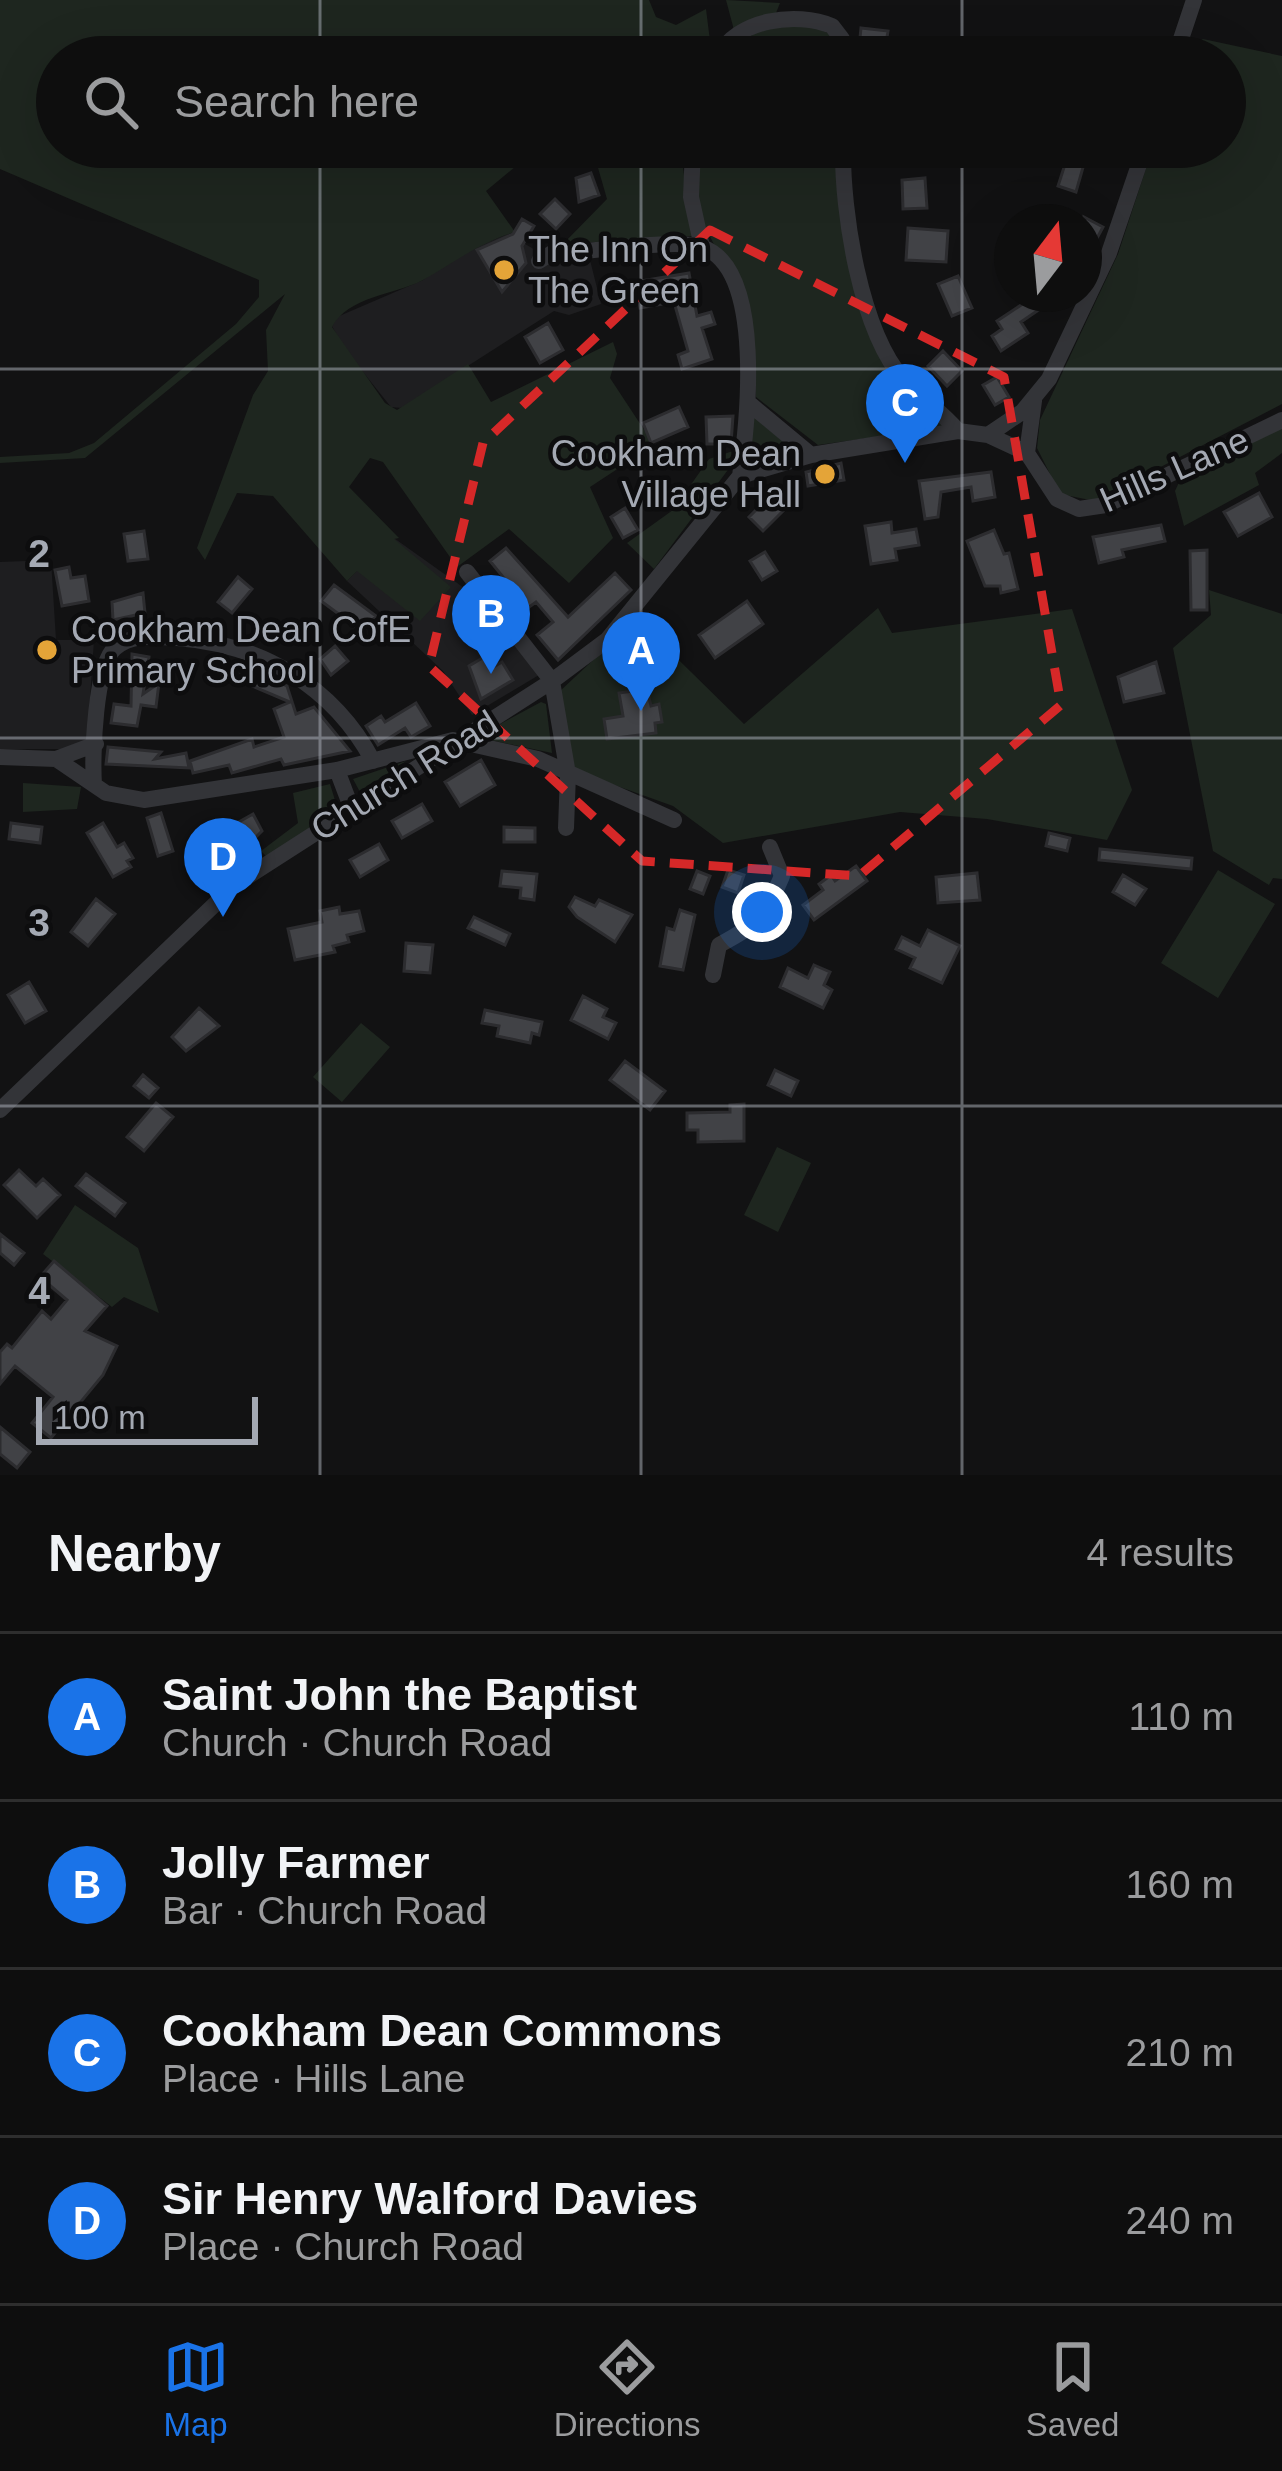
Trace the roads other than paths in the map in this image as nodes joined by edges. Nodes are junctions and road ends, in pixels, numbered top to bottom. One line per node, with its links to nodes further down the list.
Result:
1 (1194, 0): 4 (street)
2 (739, 36): 3 (street)
3 (840, 36)
4 (1182, 36)
5 (692, 168): 8 (street)
6 (845, 168): 13 (street)
7 (1138, 168): 10 (street)
8 (702, 248): 9 (street); 11 (street)
9 (539, 261)
10 (1034, 401): 14 (street); 15 (street)
11 (751, 405): 16 (street); 17 (street)
12 (1282, 420): 15 (street, Hills Lane)
13 (958, 431): 14 (street, Hills Lane); 16 (street, Hills Lane)
14 (988, 435): 15 (street, Hills Lane)
15 (1027, 453)
16 (811, 455): 17 (street, Hills Lane)
17 (740, 476): 19 (street, Church Road)
18 (467, 572): 19 (street)
19 (552, 682): 20 (street, Church Road); 26 (street)
20 (453, 740): 24 (street); 26 (street); 28 (street, Church Road)
21 (96, 745): 23 (street); 24 (street); 27 (street)
22 (0, 757): 23 (street)
23 (56, 759): 27 (street)
24 (373, 761): 25 (street)
25 (337, 770): 27 (street); 28 (street)
26 (568, 774): 29 (street); 30 (street)
27 (94, 784)
28 (351, 807): 33 (street, Church Road)
29 (674, 820)
30 (566, 828)
31 (770, 848): 32 (street)
32 (713, 975)
33 (0, 1110)

